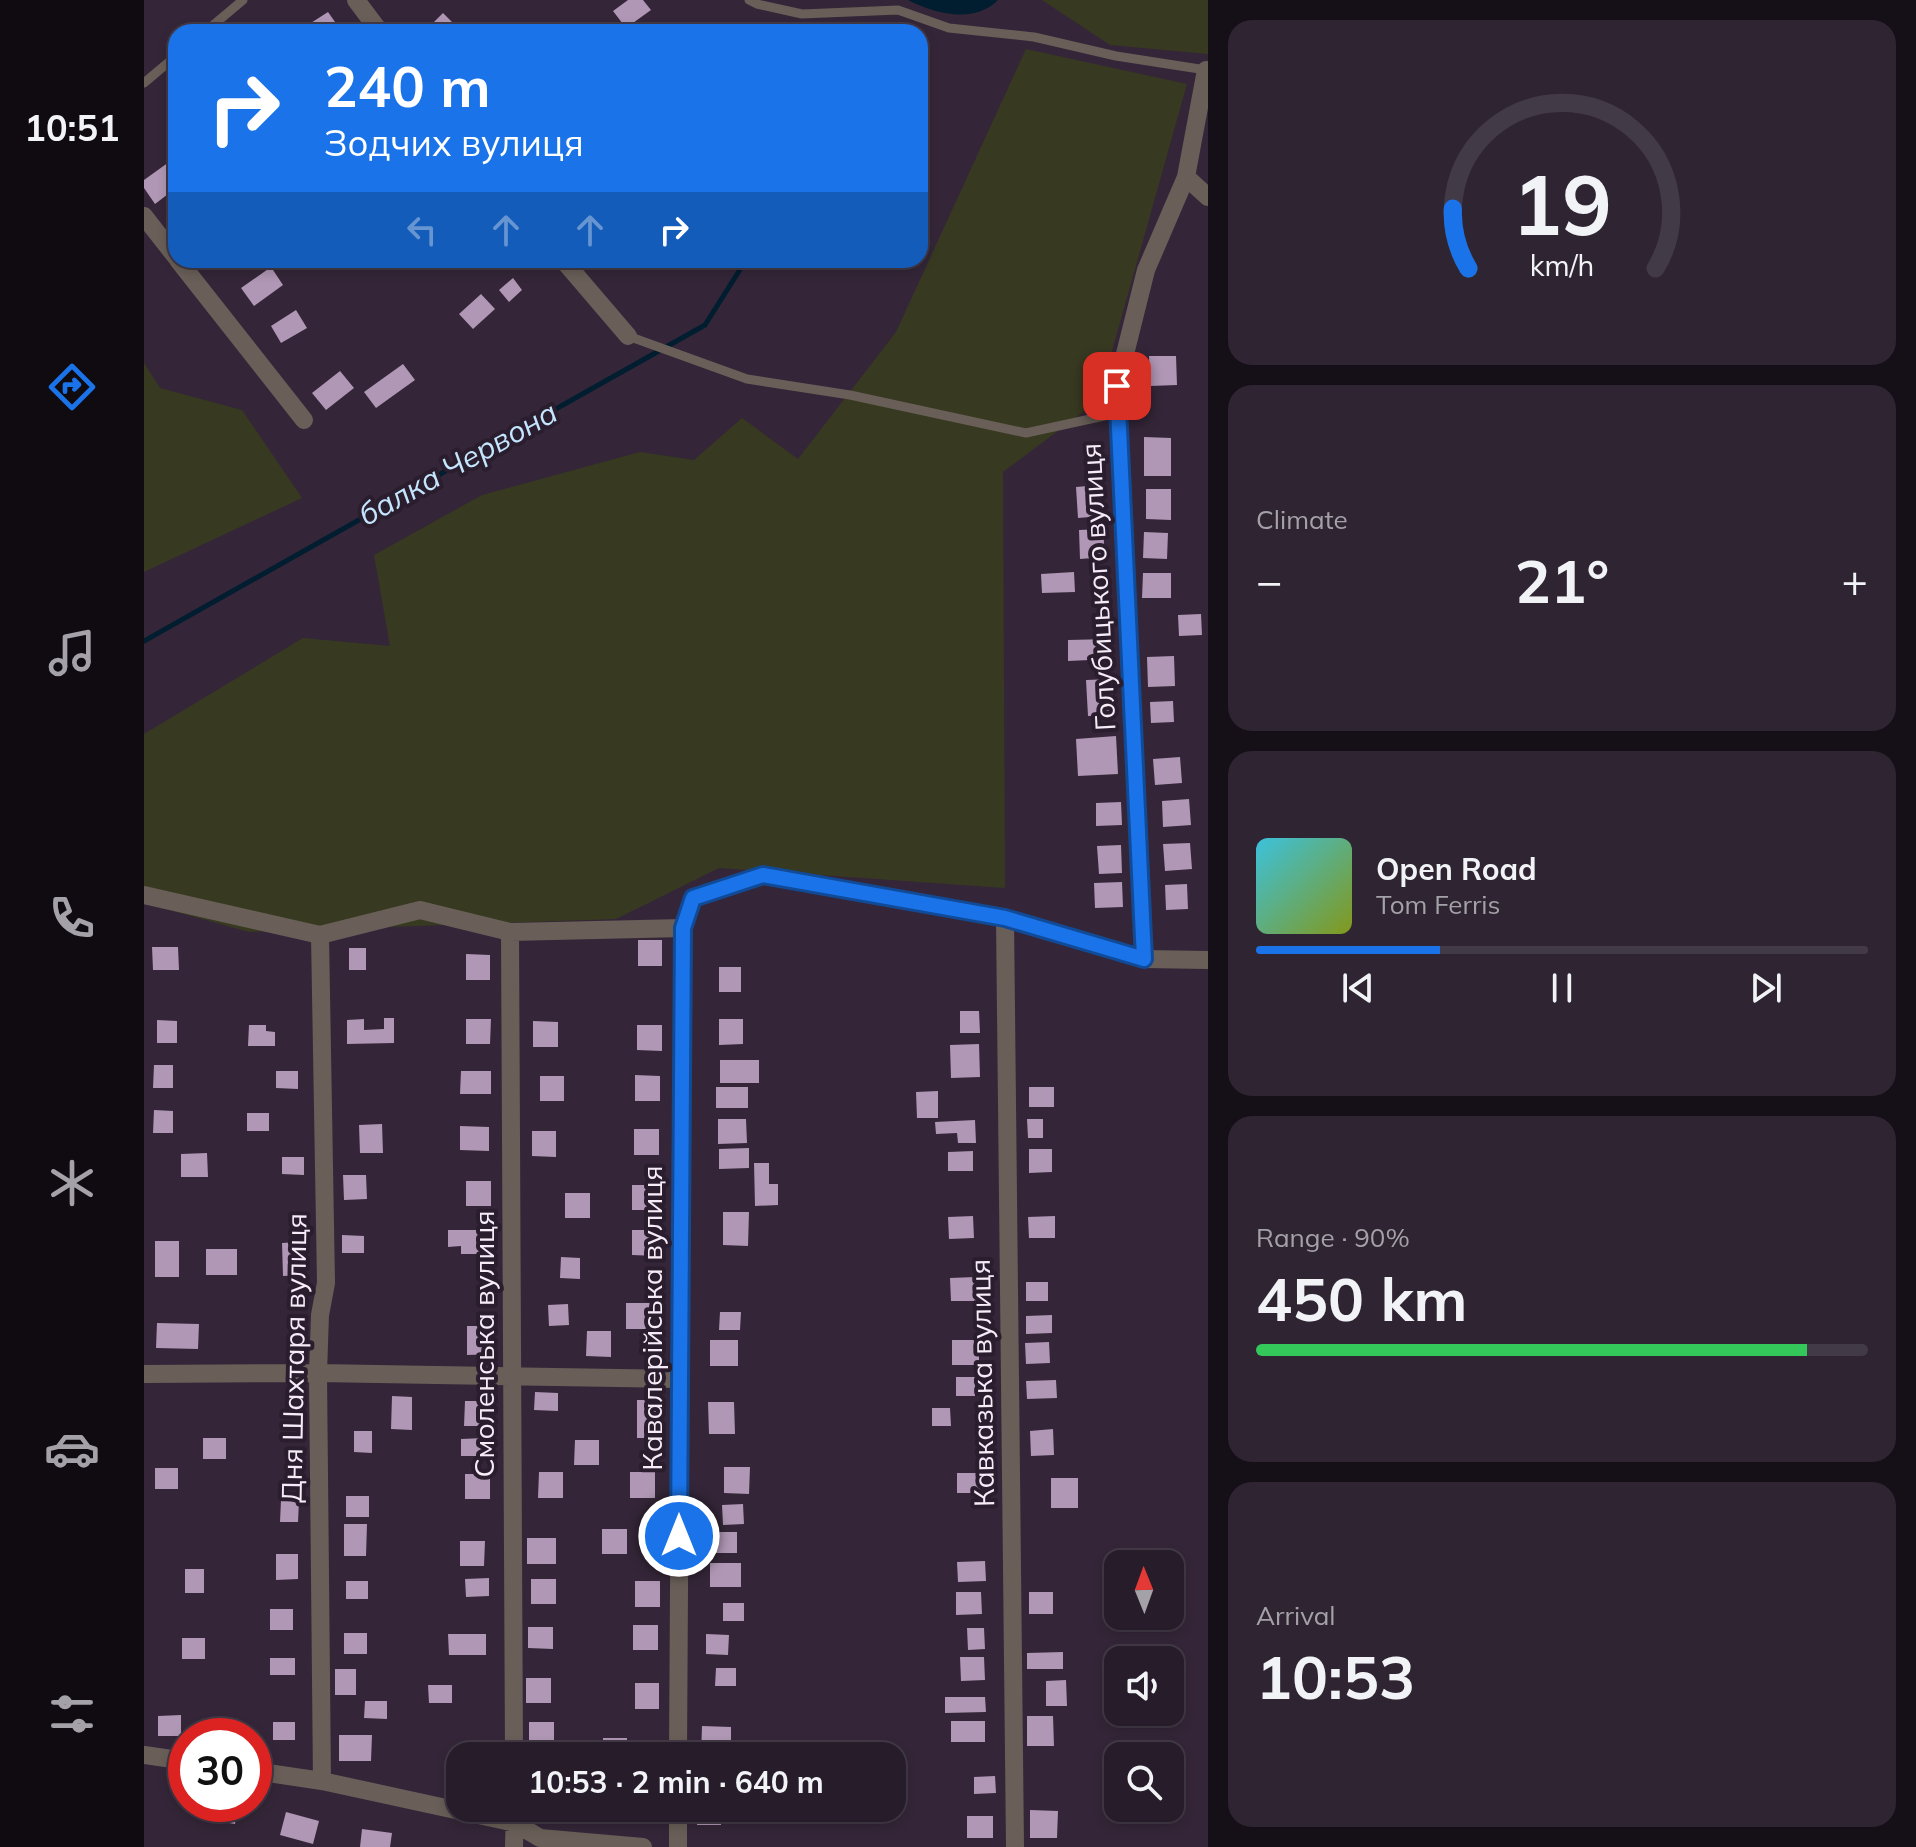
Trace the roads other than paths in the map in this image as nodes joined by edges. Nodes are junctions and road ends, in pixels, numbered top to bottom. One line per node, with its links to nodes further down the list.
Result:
1 (243, 0): 6 (lane)
2 (356, 0): 7 (street)
3 (749, 0): 5 (lane)
4 (884, 0): 5 (lane)
5 (898, 10): 9 (lane)
6 (214, 24)
7 (374, 24)
8 (168, 63): 10 (lane)
9 (1207, 70): 11 (street, Голубицького вулиця)
10 (144, 83)
11 (1186, 177): 12 (street); 18 (street, Голубицького вулиця)
12 (1208, 197)
13 (144, 216): 14 (street)
14 (168, 247)
15 (185, 268): 19 (street)
16 (570, 268): 17 (street)
17 (628, 336): 18 (lane)
18 (1118, 413): 25 (street, Голубицького вулиця)
19 (304, 420)
20 (144, 895): 24 (street)
21 (1005, 918): 22 (street); 25 (street); 44 (street, Кавказька вулиця)
22 (683, 928): 23 (street); 30 (street, Кавалерійська вулиця)
23 (510, 932): 24 (street); 29 (street, Смоленська вулиця)
24 (320, 935): 27 (street, Дня Шахтаря вулиця)
25 (1144, 959): 26 (street)
26 (1208, 960)
27 (318, 1373): 28 (street); 29 (street); 36 (street, Дня Шахтаря вулиця)
28 (144, 1374)
29 (512, 1376): 30 (street); 31 (street, Смоленська вулиця)
30 (680, 1379): 32 (street, Кавалерійська вулиця)
31 (514, 1742)
32 (678, 1742)
33 (144, 1755): 34 (street)
34 (168, 1758)
35 (272, 1774): 36 (street)
36 (322, 1781): 37 (street)
37 (446, 1803)
38 (515, 1822): 41 (street)
39 (522, 1822): 42 (street)
40 (678, 1822): 43 (street)
41 (514, 1847)
42 (643, 1847)
43 (678, 1847)
44 (1015, 1847)

